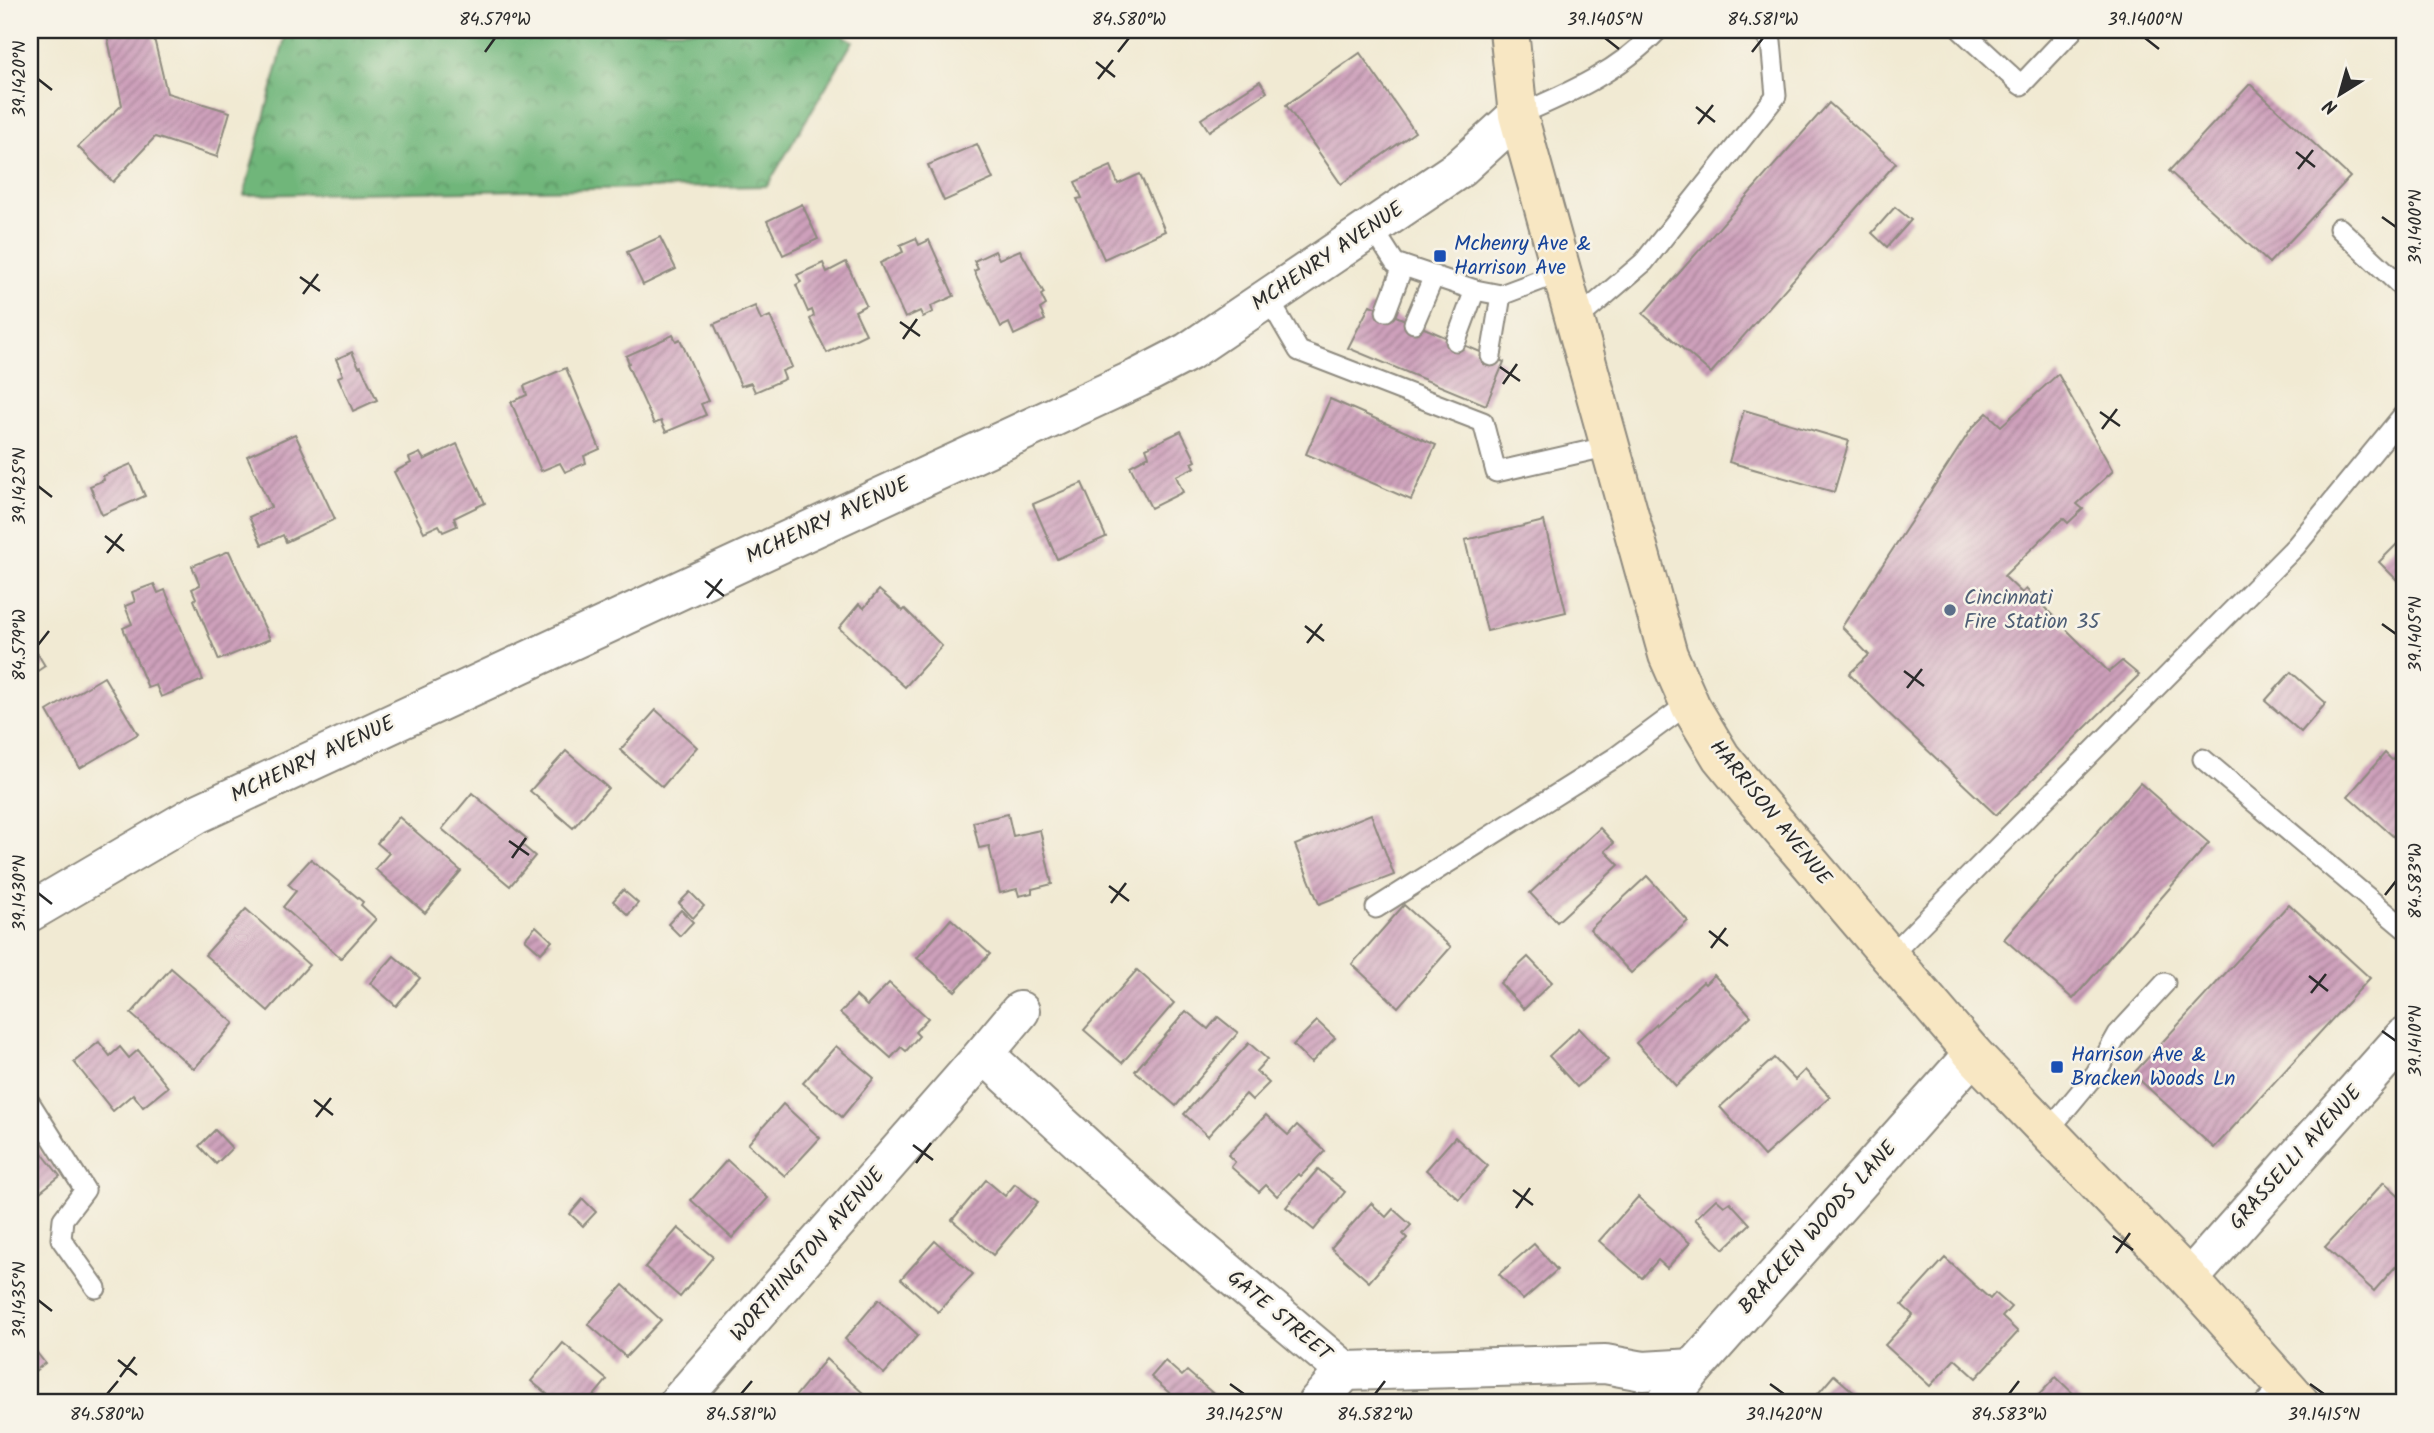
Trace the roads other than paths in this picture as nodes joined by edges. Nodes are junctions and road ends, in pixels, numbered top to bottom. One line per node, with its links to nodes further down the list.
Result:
1 (1509, 30): 6 (main road, HARRISON AVENUE)
2 (1658, 30): 6 (lane)
3 (1760, 30): 17 (lane)
4 (1961, 30): 5 (lane)
5 (2073, 30)
6 (1518, 115): 7 (street, MCHENRY AVENUE); 10 (main road, HARRISON AVENUE)
7 (1372, 227): 9 (lane); 15 (street, MCHENRY AVENUE)
8 (2339, 228): 13 (lane)
9 (1403, 266): 11 (lane); 16 (lane)
10 (1562, 272): 14 (lane); 17 (main road, HARRISON AVENUE)
11 (1434, 276): 12 (lane); 18 (lane)
12 (1475, 290): 14 (lane); 19 (lane)
13 (2404, 293)
14 (1501, 295): 20 (lane)
15 (1268, 298): 22 (lane); 26 (street, MCHENRY AVENUE)
16 (1386, 311)
17 (1575, 321): 22 (main road, HARRISON AVENUE)
18 (1415, 323)
19 (1456, 341)
20 (1491, 356)
21 (2404, 414): 28 (lane)
22 (1610, 446): 23 (main road, HARRISON AVENUE)
23 (1689, 704): 25 (lane); 28 (main road, HARRISON AVENUE)
24 (2203, 759): 27 (lane)
25 (1376, 908)
26 (30, 912)
27 (2404, 928)
28 (1889, 957): 33 (main road, HARRISON AVENUE)
29 (2165, 983): 35 (lane)
30 (1020, 1010): 32 (street, WORTHINGTON AVENUE)
31 (2404, 1037): 36 (street, GRASSELLI AVENUE)
32 (984, 1054): 39 (street, GATE STREET); 41 (street, WORTHINGTON AVENUE)
33 (1973, 1054): 35 (main road, HARRISON AVENUE); 38 (street, BRACKEN WOODS LANE)
34 (30, 1103): 37 (lane)
35 (2047, 1132): 36 (main road, HARRISON AVENUE)
36 (2189, 1279): 40 (main road, HARRISON AVENUE)
37 (96, 1287)
38 (1694, 1368): 39 (street, GATE STREET); 43 (street, BRACKEN WOODS LANE)
39 (1345, 1371): 42 (street)
40 (2283, 1397)
41 (678, 1403)
42 (1317, 1403)
43 (1666, 1403)

